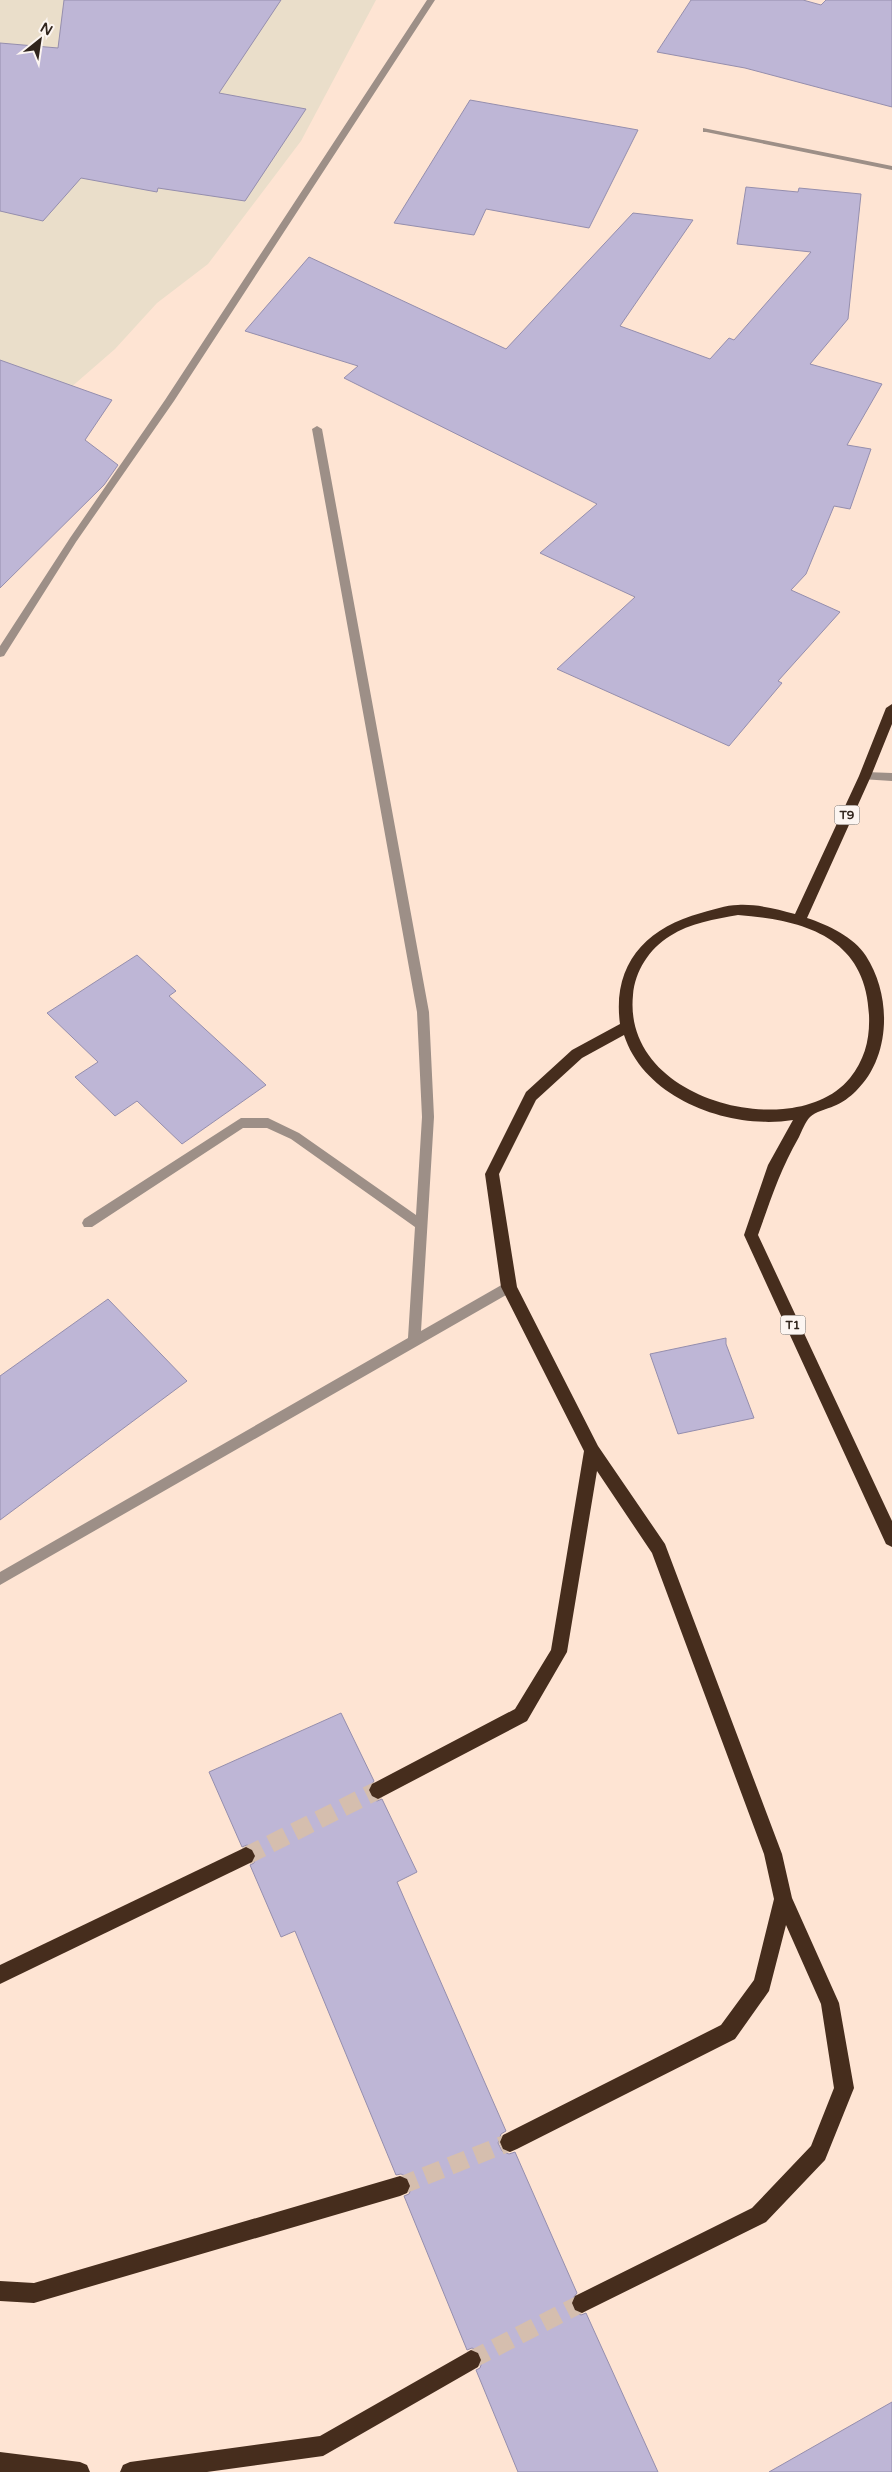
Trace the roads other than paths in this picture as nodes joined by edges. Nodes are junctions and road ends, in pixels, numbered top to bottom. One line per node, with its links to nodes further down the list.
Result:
1 (431, 0): 5 (street)
2 (706, 130): 3 (street)
3 (892, 168)
4 (317, 429): 13 (street)
5 (0, 654)
6 (892, 708): 7 (highway, T9)
7 (865, 776): 8 (street); 9 (highway, T9)
8 (892, 777)
9 (799, 920): 10 (highway); 11 (highway)
10 (627, 1027): 11 (highway); 14 (highway)
11 (806, 1111): 17 (highway, T1)
12 (88, 1223): 13 (street)
13 (421, 1224): 15 (street)
14 (509, 1287): 15 (street); 16 (highway)
15 (414, 1342): 18 (street)
16 (592, 1451): 19 (highway); 21 (highway)
17 (892, 1539)
18 (0, 1579)
19 (378, 1790)
20 (246, 1856): 22 (highway)
21 (783, 1899): 23 (highway); 26 (highway)
22 (0, 1975)
23 (510, 2142)
24 (400, 2186): 25 (highway)
25 (0, 2291)
26 (582, 2303)
27 (471, 2360): 30 (highway)
28 (0, 2462): 29 (highway)
29 (80, 2472)
30 (130, 2472)

